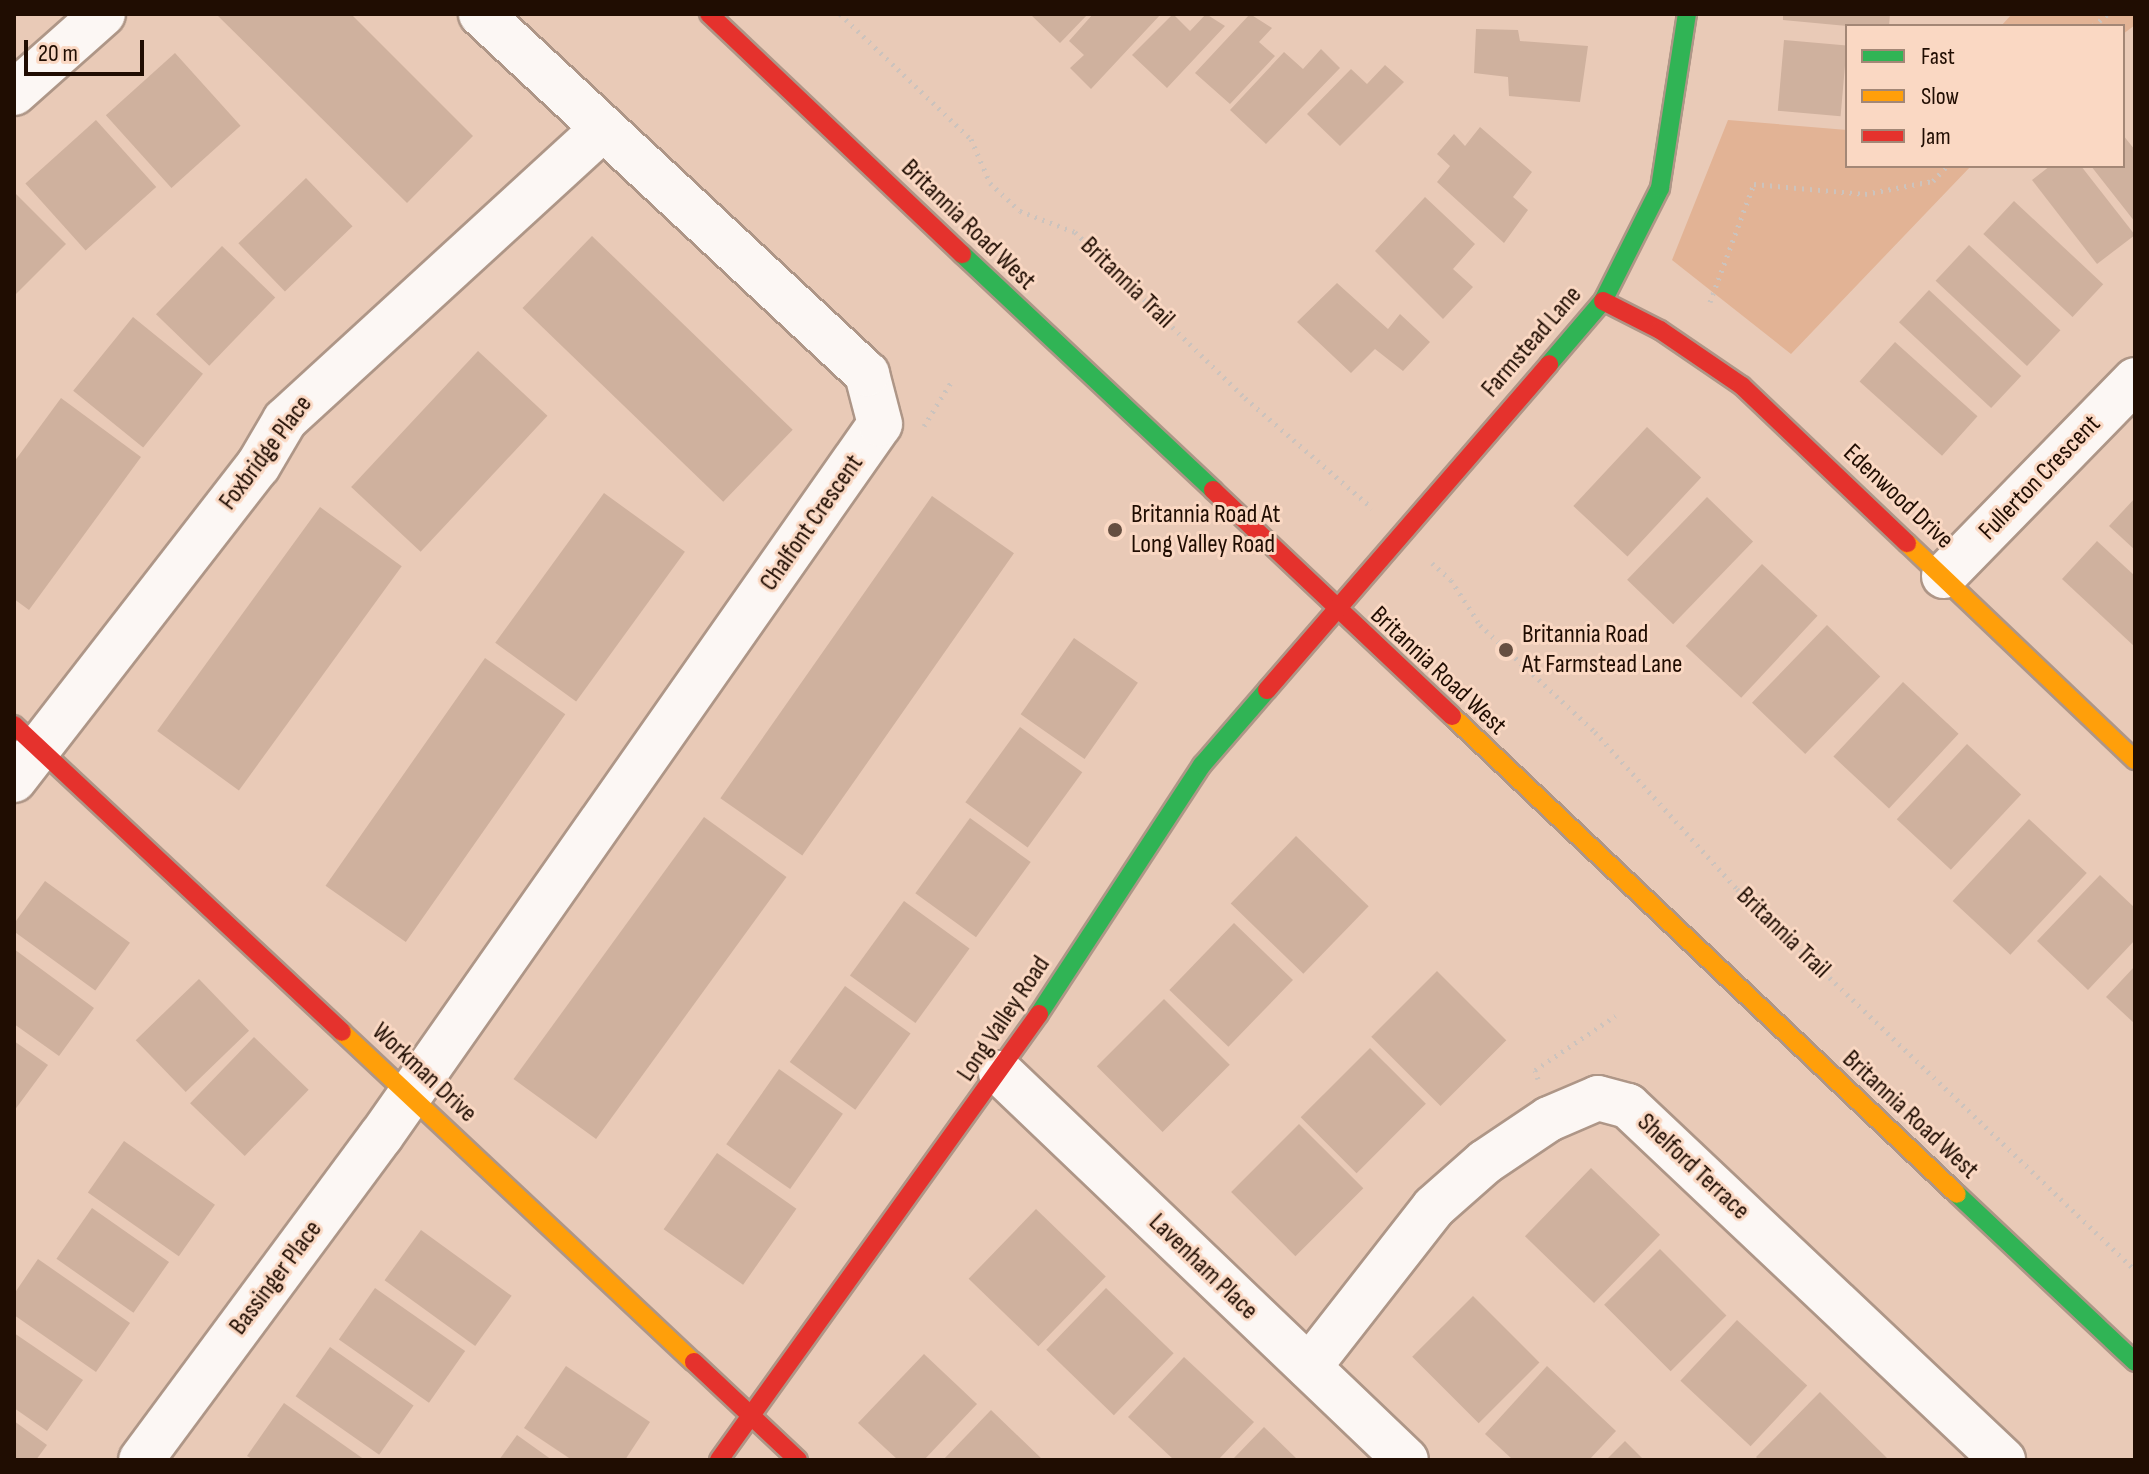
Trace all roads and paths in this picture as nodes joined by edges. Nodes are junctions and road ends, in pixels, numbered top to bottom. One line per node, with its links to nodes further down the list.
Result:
1 (103, 14): 6 (street)
2 (481, 14): 7 (street, Chalfont Crescent)
3 (709, 14): 15 (street, Britannia Road West)
4 (840, 14): 12 (path, Britannia Trail)
5 (1687, 14): 9 (street, Farmstead Lane)
6 (14, 93)
7 (603, 129): 16 (street, Foxbridge Place); 20 (street, Chalfont Crescent)
8 (1945, 168): 10 (path)
9 (1603, 301): 13 (street, Edenwood Drive); 15 (street, Farmstead Lane)
10 (1710, 302)
11 (2135, 380): 13 (street, Fullerton Crescent)
12 (1352, 490)
13 (1944, 576): 17 (street, Edenwood Drive)
14 (1451, 580): 22 (path, Britannia Trail)
15 (1333, 608): 19 (street, Long Valley Road); 23 (street, Britannia Road West)
16 (22, 751): 20 (street, Workman Drive)
17 (2135, 760)
18 (1615, 1016): 21 (path)
19 (1001, 1073): 24 (street, Lavenham Place); 25 (street, Long Valley Road)
20 (409, 1094): 25 (street, Workman Drive); 26 (street, Bassinger Place)
21 (1549, 1119): 24 (street, Shelford Terrace); 30 (street, Shelford Terrace)
22 (2135, 1270)
23 (2135, 1362)
24 (1309, 1367): 29 (street, Lavenham Place)
25 (750, 1414): 27 (street, Long Valley Road); 28 (street, Workman Drive)
26 (141, 1460)
27 (719, 1460)
28 (798, 1460)
29 (1406, 1460)
30 (2003, 1460)

